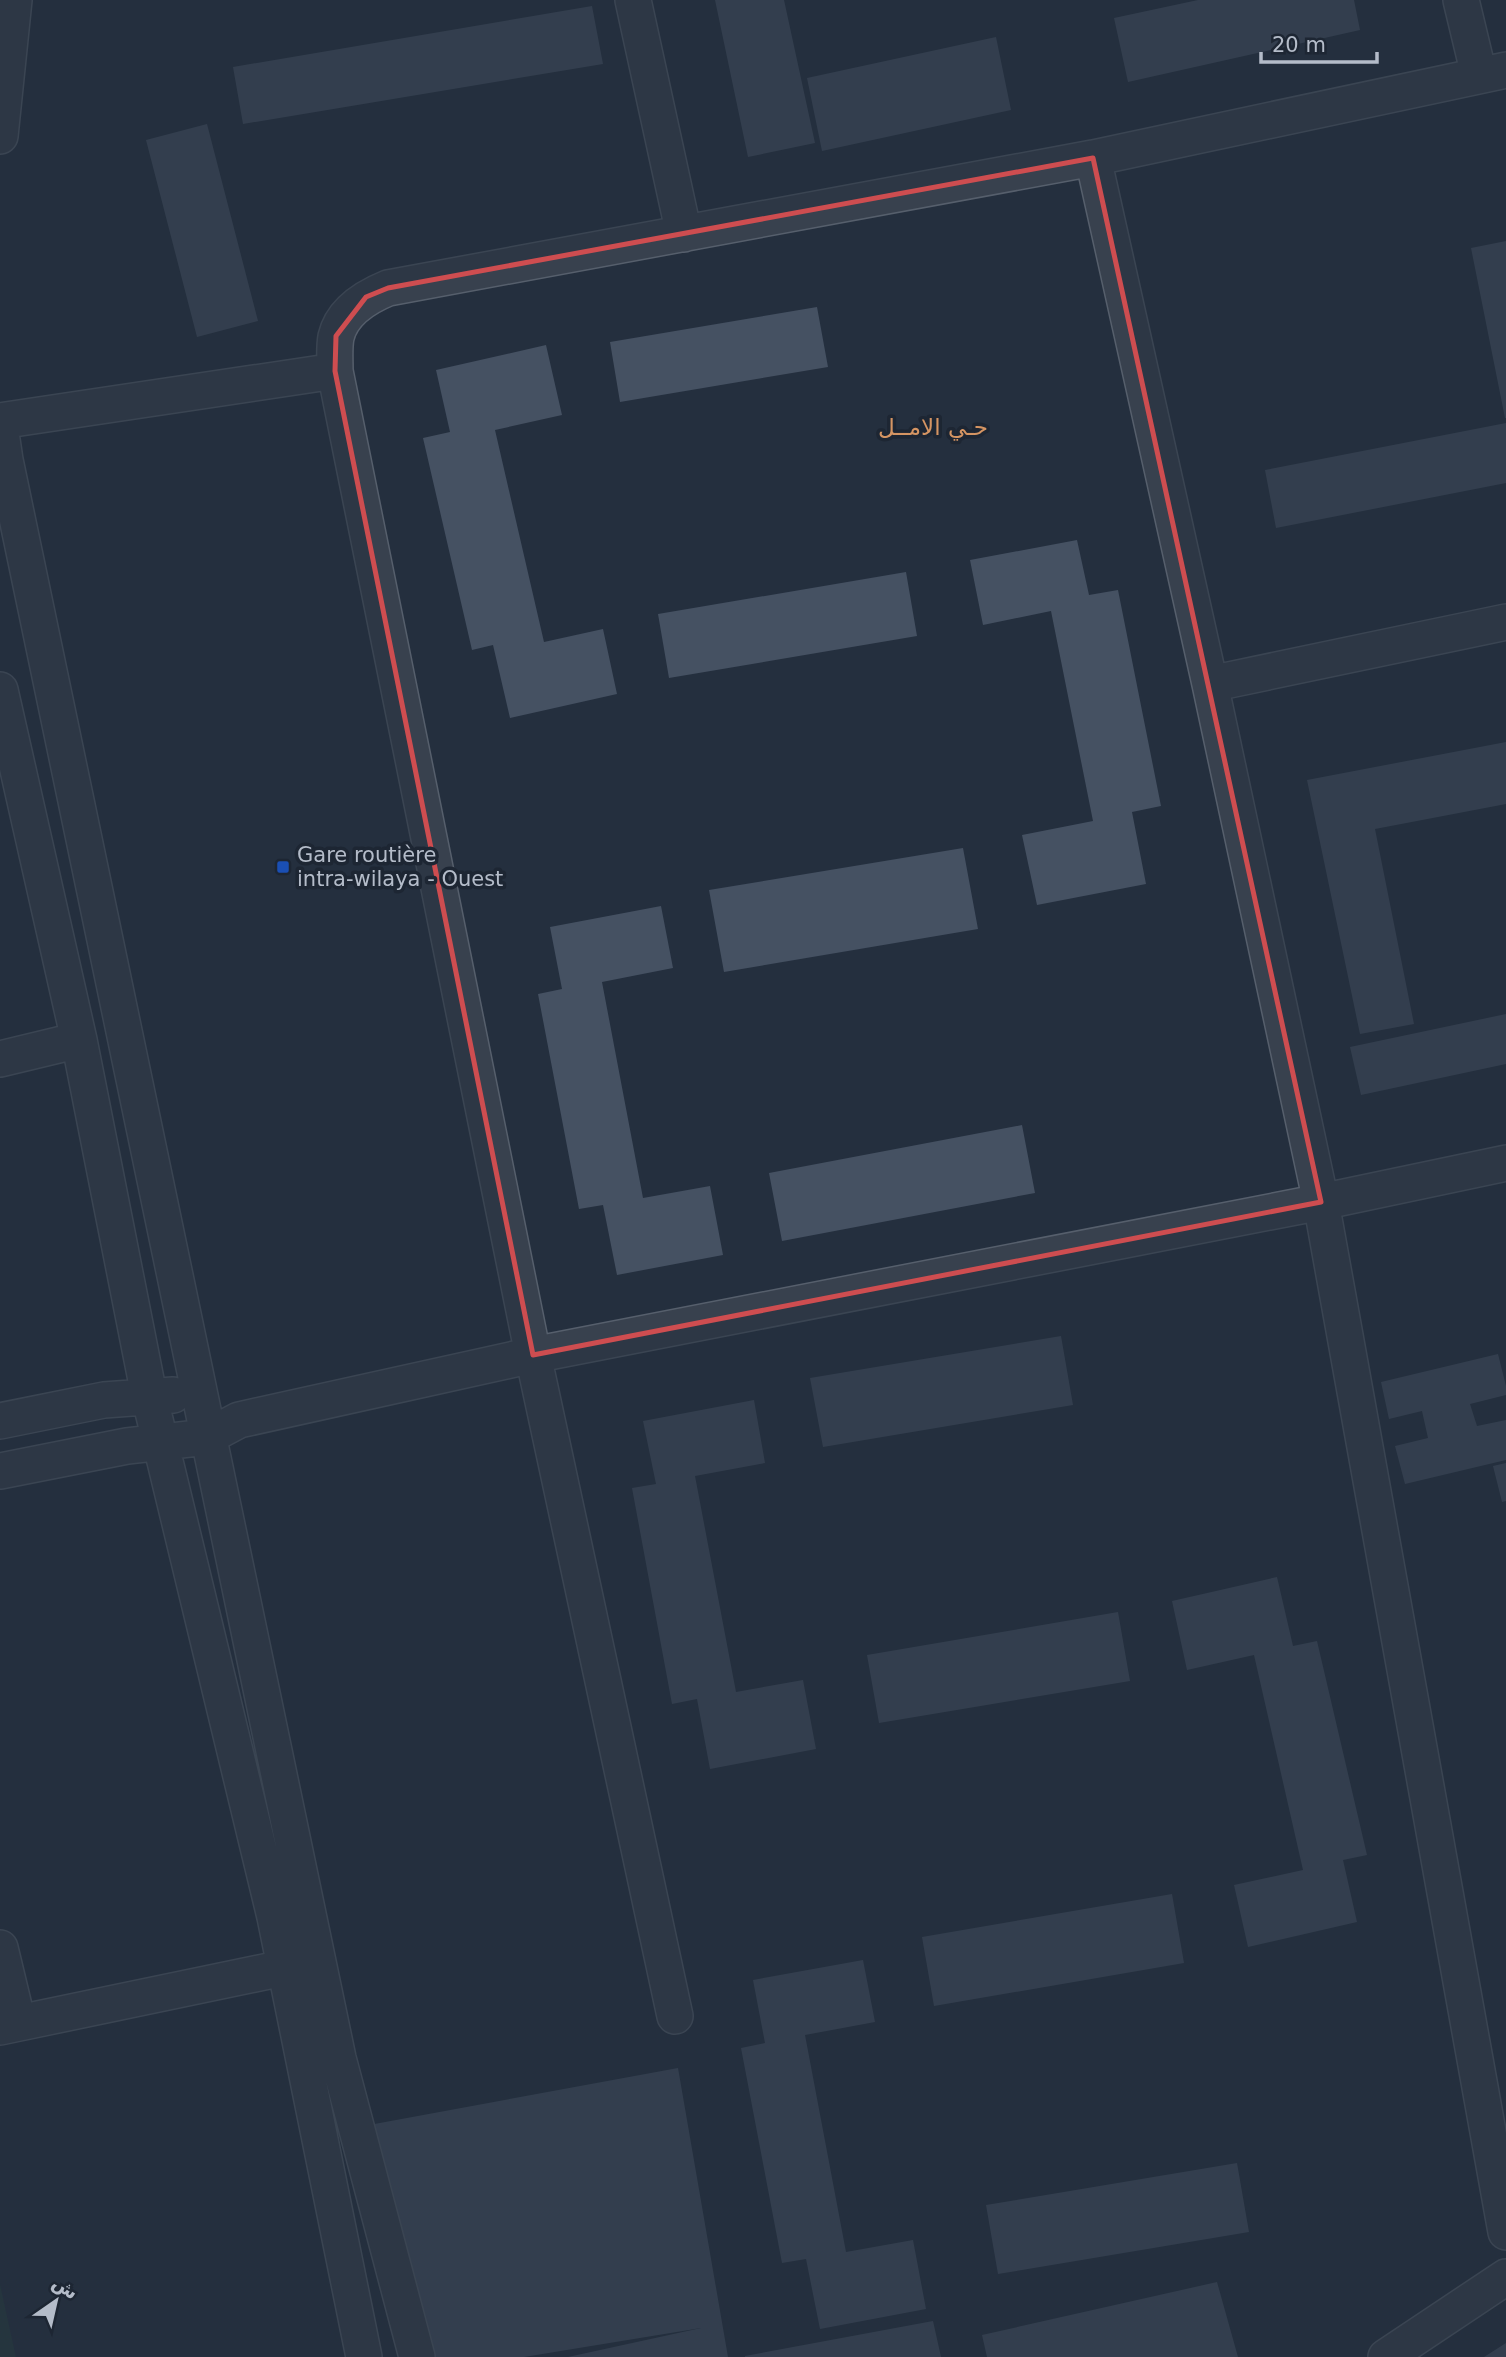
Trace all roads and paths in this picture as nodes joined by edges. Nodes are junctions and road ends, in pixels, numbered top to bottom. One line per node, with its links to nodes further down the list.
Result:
1 (14, 0): 5 (street)
2 (634, 0): 7 (street)
3 (1461, 0): 4 (street)
4 (1492, 72): 6 (street)
5 (0, 136)
6 (1093, 158): 7 (street); 11 (street)
7 (684, 234): 8 (street)
8 (335, 371): 9 (street); 17 (street)
9 (0, 424): 18 (street)
10 (1506, 622): 11 (street)
11 (1210, 684): 16 (street)
12 (0, 690): 13 (street)
13 (79, 1040): 14 (street); 19 (street)
14 (0, 1059)
15 (1506, 1163): 16 (street)
16 (1321, 1202): 17 (street); 29 (street)
17 (533, 1355): 20 (street); 27 (street)
18 (198, 1394): 19 (street); 20 (street); 22 (street)
19 (149, 1395): 21 (street); 23 (street)
20 (239, 1420): 22 (street)
21 (0, 1421)
22 (207, 1437): 23 (street); 26 (street)
23 (162, 1443): 24 (street); 26 (street)
24 (0, 1471)
25 (0, 1948): 28 (street)
26 (301, 1965): 28 (street); 31 (street); 32 (street)
27 (675, 2016)
28 (9, 2025)
29 (1506, 2232)
30 (1506, 2277): 33 (street)
31 (364, 2357)
32 (417, 2357)
33 (1386, 2357)

